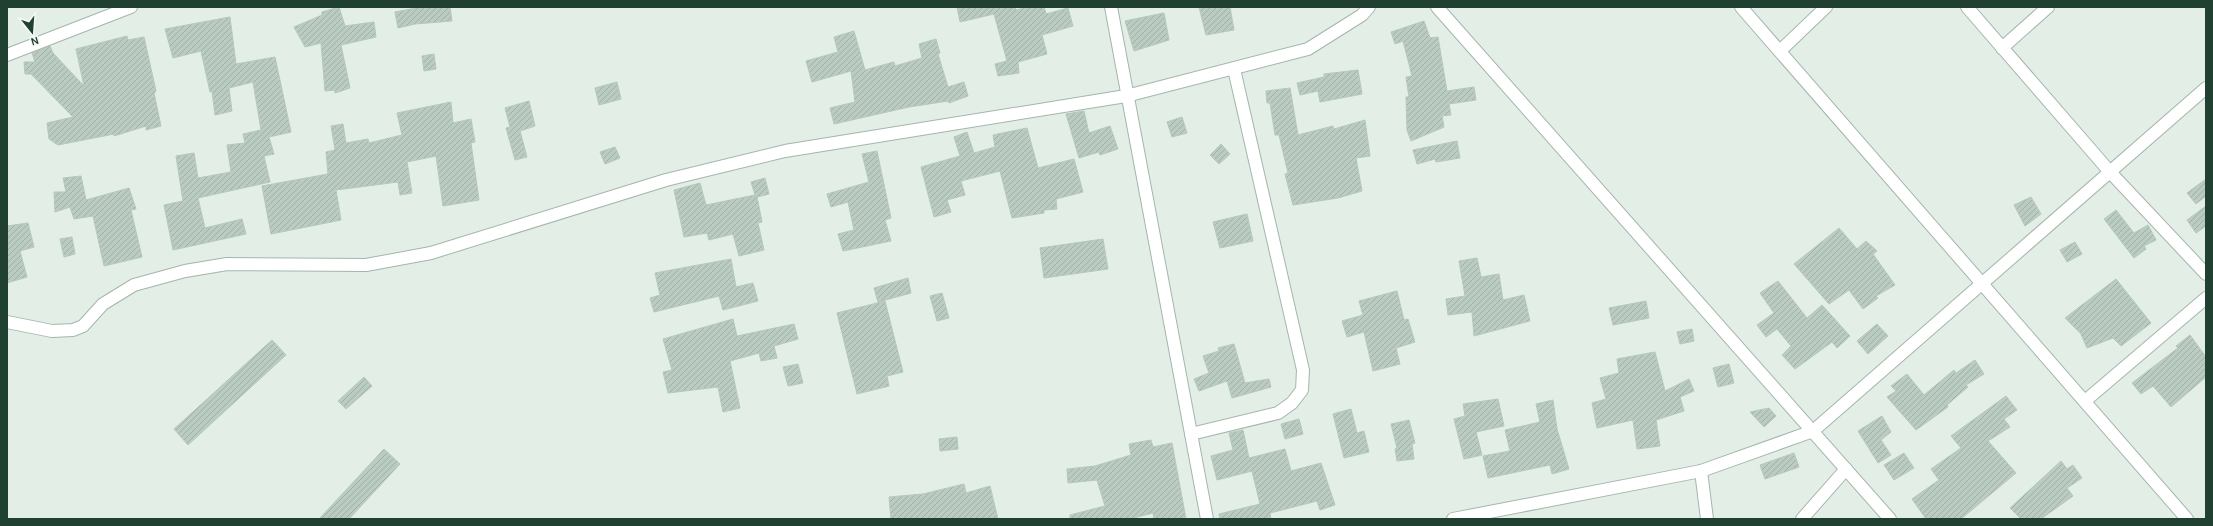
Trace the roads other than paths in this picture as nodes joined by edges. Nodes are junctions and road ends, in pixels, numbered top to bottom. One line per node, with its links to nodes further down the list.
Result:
1 (131, 7): 11 (street)
2 (1111, 7): 14 (street)
3 (1369, 7): 12 (street)
4 (1438, 7): 21 (street)
5 (1741, 7): 10 (street)
6 (1826, 7): 10 (street)
7 (1967, 7): 9 (street)
8 (2048, 7): 9 (street)
9 (2002, 48): 15 (street)
10 (1780, 51): 17 (street)
11 (7, 56)
12 (1234, 69): 14 (street); 22 (street)
13 (2206, 88): 15 (street)
14 (1126, 96): 19 (street); 22 (street)
15 (2110, 172): 16 (street); 17 (street)
16 (2206, 274)
17 (1982, 283): 20 (street); 21 (street)
18 (2206, 298): 20 (street)
19 (7, 322)
20 (2085, 401): 30 (street)
21 (1813, 432): 23 (street); 24 (street)
22 (1191, 434): 25 (street)
23 (1846, 469): 28 (street); 29 (street)
24 (1701, 472): 26 (street); 27 (street)
25 (1208, 519)
26 (1453, 519)
27 (1706, 519)
28 (1802, 519)
29 (1890, 519)
30 (2187, 519)

